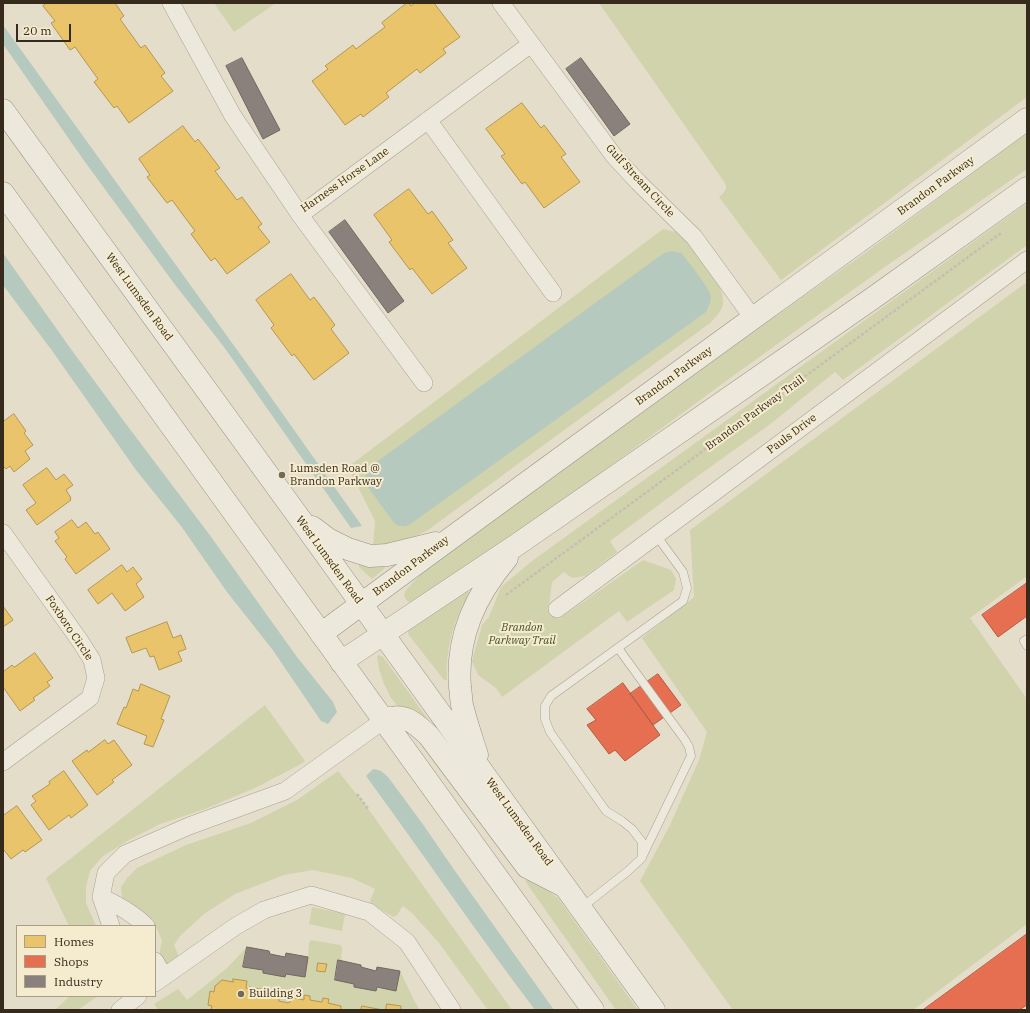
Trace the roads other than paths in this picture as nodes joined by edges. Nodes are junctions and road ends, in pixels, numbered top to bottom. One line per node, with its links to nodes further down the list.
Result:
1 (170, 3): 9 (street, Harness Horse Lane)
2 (501, 3): 3 (street, Gulf Stream Circle)
3 (531, 44): 6 (street, Harness Horse Lane); 12 (street, Gulf Stream Circle)
4 (3, 110): 14 (main road, West Lumsden Road)
5 (1027, 119): 12 (main road, Brandon Parkway)
6 (428, 120): 9 (street, Harness Horse Lane); 11 (street)
7 (1027, 188): 18 (main road)
8 (3, 193): 21 (main road)
9 (300, 215): 13 (street)
10 (1027, 260): 16 (street, Pauls Drive)
11 (553, 293)
12 (754, 318): 17 (main road, Brandon Parkway)
13 (424, 383)
14 (298, 516): 17 (main road); 19 (main road, West Lumsden Road)
15 (3, 533): 28 (street, Foxboro Circle)
16 (656, 535): 20 (street, Pauls Drive); 25 (lane)
17 (447, 540): 19 (main road, Brandon Parkway)
18 (518, 544): 22 (main road); 29 (main road)
19 (361, 604): 21 (main road, Brandon Parkway); 22 (main road, West Lumsden Road)
20 (557, 609)
21 (321, 634): 26 (main road)
22 (382, 635): 26 (main road); 29 (main road, West Lumsden Road)
23 (1027, 639): 24 (lane)
24 (1027, 646)
25 (618, 648): 30 (lane); 30 (lane)
26 (341, 662): 27 (main road)
27 (384, 720): 31 (main road); 32 (street); 41 (main road)
28 (3, 762)
29 (484, 774): 31 (main road, West Lumsden Road)
30 (642, 858): 33 (lane)
31 (565, 886): 33 (main road, West Lumsden Road)
32 (101, 897): 34 (street); 35 (street)
33 (580, 908): 42 (main road, West Lumsden Road)
34 (111, 925)
35 (145, 925)
36 (156, 965): 37 (street)
37 (160, 979): 40 (street)
38 (137, 997): 39 (street)
39 (120, 1010)
40 (452, 1010)
41 (593, 1010)
42 (654, 1010)

